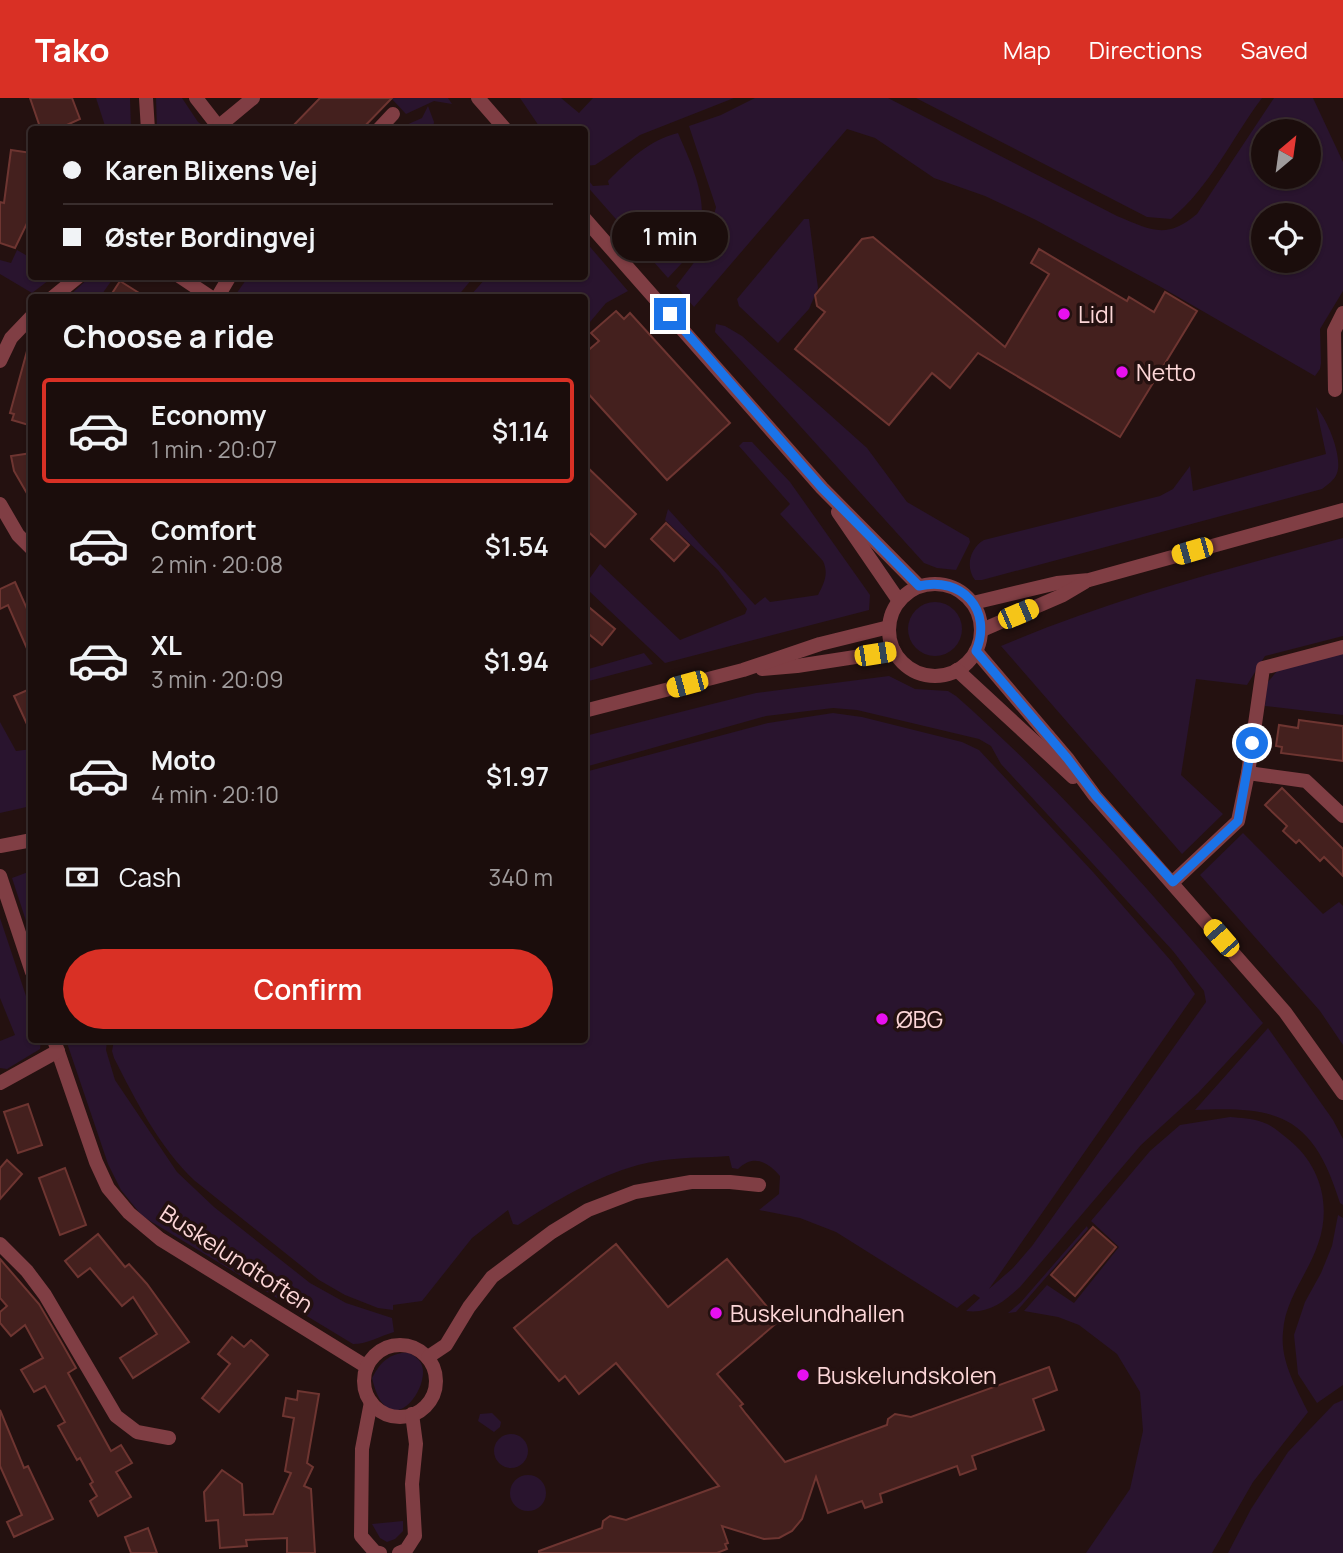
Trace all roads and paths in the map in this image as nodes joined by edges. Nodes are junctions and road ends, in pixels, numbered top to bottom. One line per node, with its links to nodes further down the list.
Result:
1 (146, 98): 6 (street)
2 (196, 98): 7 (street)
3 (253, 98): 8 (street)
4 (478, 98): 10 (street)
5 (393, 114): 9 (street)
6 (148, 126)
7 (217, 126)
8 (221, 126)
9 (382, 126)
10 (502, 126)
11 (588, 223): 20 (street)
12 (74, 280): 14 (street)
13 (185, 280): 15 (street)
14 (57, 294)
15 (208, 294)
16 (1343, 313): 19 (street)
17 (28, 320): 18 (street)
18 (0, 361)
19 (1335, 390)
20 (822, 488): 25 (street); 26 (street)
21 (0, 505): 23 (street)
22 (1343, 510): 24 (street)
23 (28, 545)
24 (1089, 580): 27 (street); 29 (street)
25 (919, 586): 26 (street); 27 (street)
26 (899, 601): 28 (street)
27 (973, 603): 29 (street)
28 (889, 627): 31 (street); 33 (street)
29 (982, 630): 32 (street)
30 (1343, 647): 36 (street)
31 (894, 651): 33 (street); 34 (street)
32 (976, 651): 34 (street); 37 (street)
33 (743, 670): 35 (street)
34 (957, 670): 37 (street)
35 (588, 710)
36 (1248, 774): 38 (street); 42 (street)
37 (1096, 796): 42 (street)
38 (1343, 816)
39 (28, 841): 40 (street)
40 (0, 846)
41 (0, 876): 43 (street)
42 (1173, 882): 46 (street)
43 (28, 960)
44 (56, 1045): 45 (street, Buskelundtoften); 50 (street, Buskelundtoften)
45 (0, 1083)
46 (1343, 1093)
47 (759, 1185): 49 (street)
48 (0, 1244): 53 (street)
49 (428, 1357): 50 (street); 52 (street)
50 (367, 1367): 51 (street)
51 (371, 1402): 52 (street); 54 (street)
52 (412, 1415): 55 (street)
53 (169, 1438)
54 (380, 1553)
55 (399, 1553)

